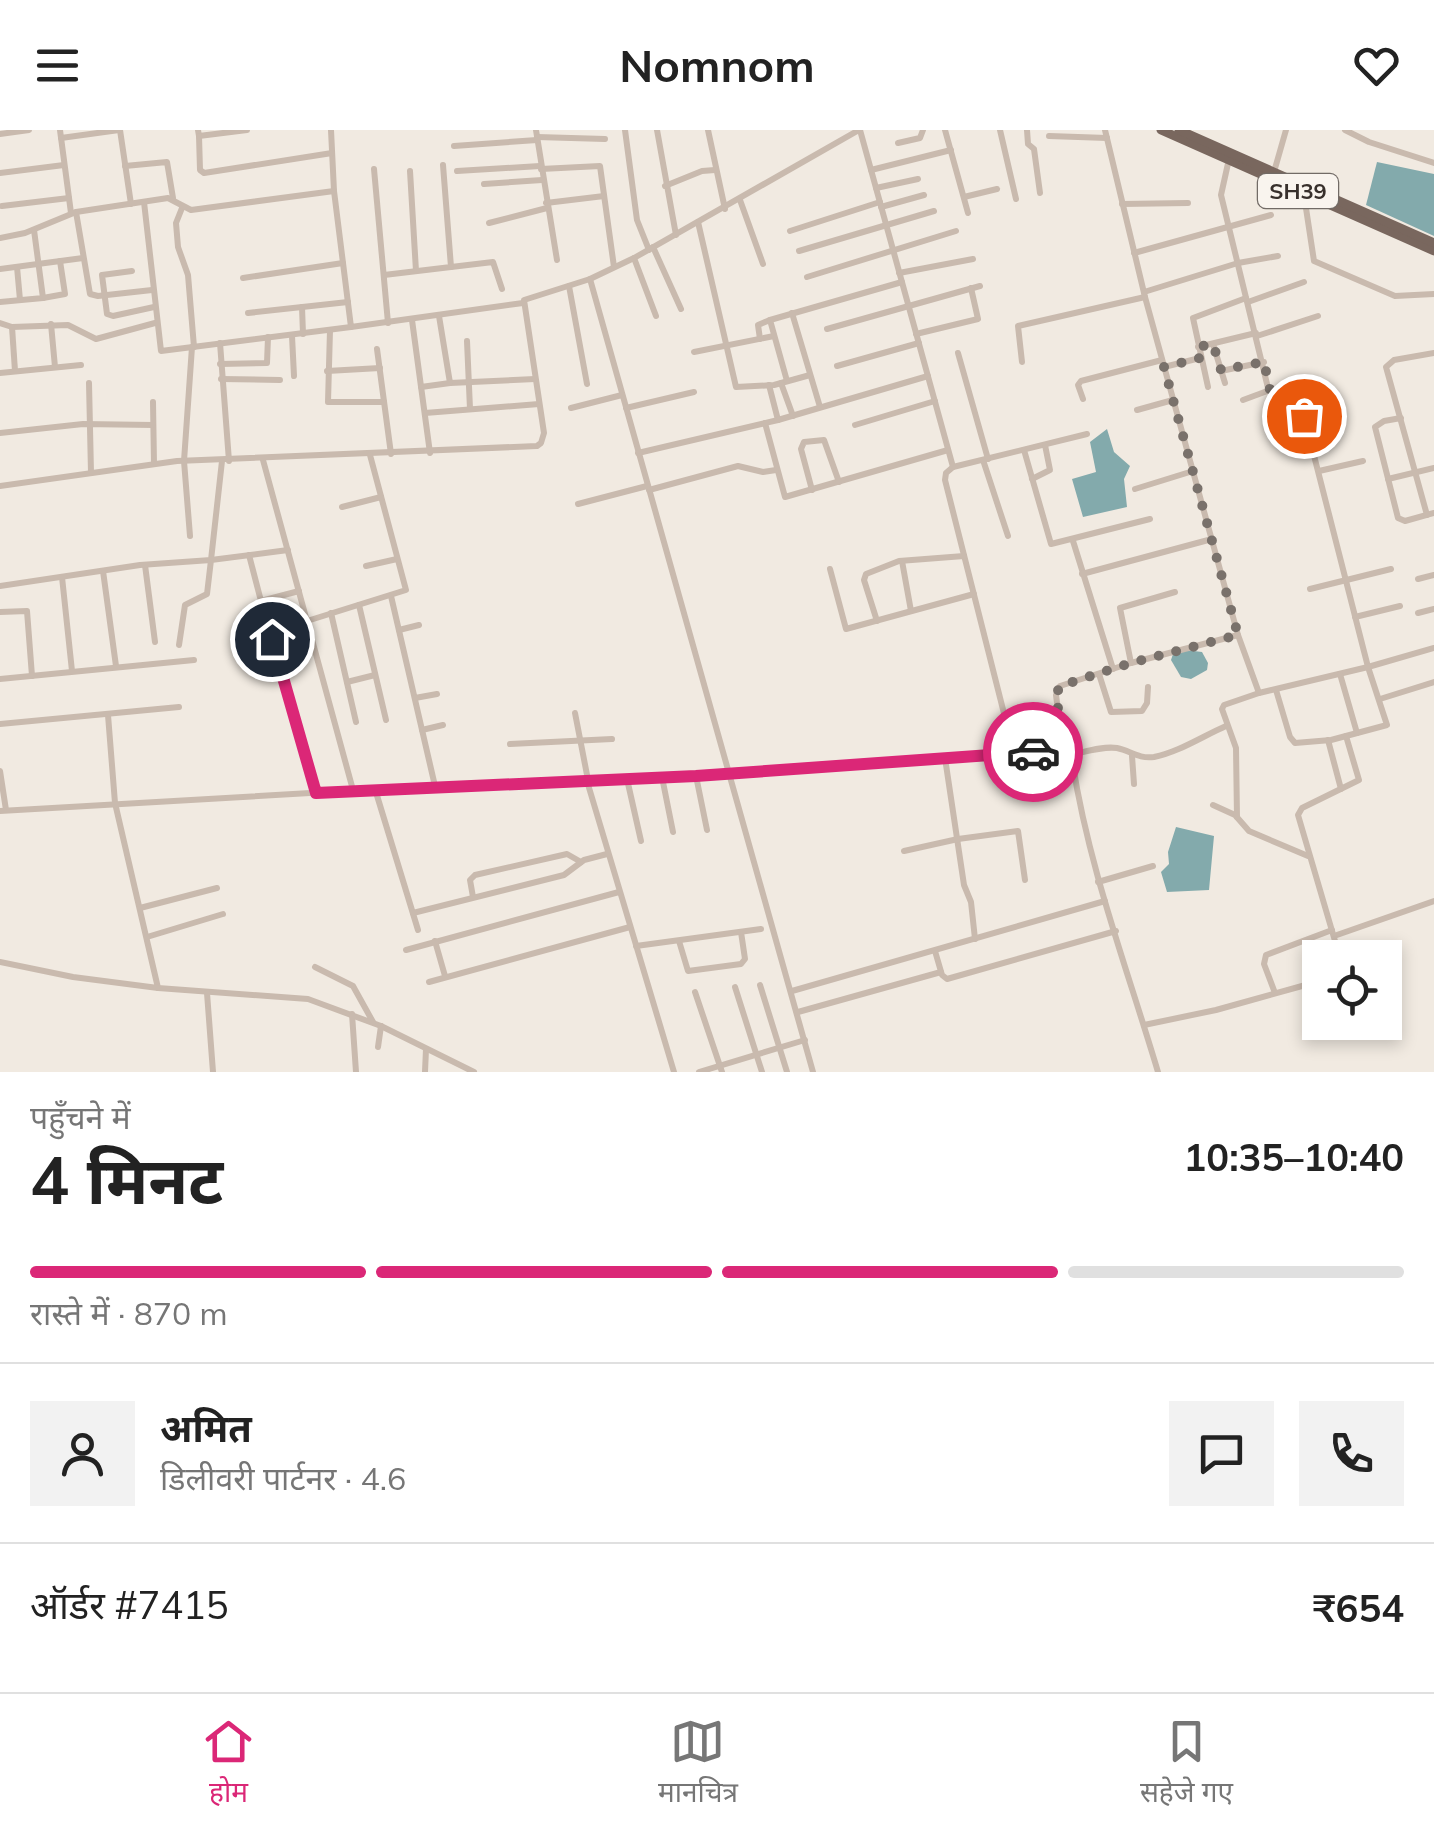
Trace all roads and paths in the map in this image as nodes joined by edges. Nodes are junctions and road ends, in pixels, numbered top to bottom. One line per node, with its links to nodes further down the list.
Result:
1 (29, 130): 19 (street)
2 (120, 130): 20 (street); 34 (street)
3 (247, 130): 17 (street)
4 (331, 130): 29 (street)
5 (624, 130): 82 (street)
6 (657, 130): 46 (street)
7 (708, 130): 37 (street)
8 (860, 130): 38 (street); 58 (street)
9 (922, 130): 26 (street)
10 (946, 130): 28 (street)
11 (1000, 130): 57 (street)
12 (1028, 130): 50 (street)
13 (1161, 130): 25 (main road, SH39)
14 (1179, 130): 25 (main road, SH39)
15 (1286, 130): 41 (street)
16 (1345, 130): 31 (street)
17 (230, 131): 18 (street)
18 (199, 133): 29 (street)
19 (0, 134)
20 (61, 134): 32 (street)
21 (1106, 134): 23 (street); 63 (street)
22 (537, 136): 24 (street); 27 (street); 35 (street)
23 (1049, 136)
24 (605, 138)
25 (1192, 140): 30 (main road, SH39)
26 (898, 143)
27 (454, 146)
28 (951, 150): 38 (street); 54 (street)
29 (332, 153): 49 (street)
30 (1229, 157): 41 (main road, SH39); 51 (main road, SH39); 75 (street)
31 (1434, 163)
32 (64, 165): 42 (street); 55 (street)
33 (443, 165): 98 (street)
34 (125, 166): 56 (street); 61 (street)
35 (540, 168): 39 (street); 44 (street); 52 (street)
36 (374, 169): 104 (street)
37 (716, 170): 46 (street); 67 (street)
38 (871, 170): 47 (street)
39 (457, 171)
40 (410, 172): 101 (street)
41 (1274, 172): 81 (main road, SH39)
42 (0, 173)
43 (918, 178): 47 (street)
44 (542, 180): 45 (street); 64 (street)
45 (484, 184)
46 (665, 186): 79 (street)
47 (876, 188): 62 (street)
48 (997, 189): 54 (street)
49 (334, 191): 66 (street); 94 (street)
50 (1040, 193)
51 (1304, 194): 85 (main road, SH39); 115 (street)
52 (604, 196): 64 (street); 99 (street)
53 (924, 196): 62 (street)
54 (964, 197): 70 (street)
55 (70, 198): 65 (street); 69 (street)
56 (172, 198): 59 (street); 66 (street)
57 (1016, 199)
58 (740, 200): 67 (street); 96 (street)
59 (144, 202): 61 (street); 114 (street)
60 (1188, 203): 63 (street)
61 (131, 204): 69 (street)
62 (880, 204): 74 (street); 78 (street)
63 (1122, 204): 86 (street)
64 (546, 205): 73 (street); 91 (street)
65 (2, 206)
66 (182, 207): 154 (street)
67 (724, 209): 72 (street)
68 (934, 211): 74 (street)
69 (74, 213): 76 (street); 88 (street)
70 (968, 213)
71 (1271, 215): 75 (street)
72 (698, 222): 79 (street); 155 (street)
73 (489, 223)
74 (886, 224): 83 (street); 84 (street)
75 (1227, 224): 86 (street); 93 (street)
76 (34, 230): 80 (street); 95 (street)
77 (956, 231): 83 (street)
78 (790, 232)
79 (676, 235): 82 (street)
80 (0, 238)
81 (1434, 243)
82 (651, 248): 89 (street); 127 (street)
83 (893, 250): 103 (street); 105 (street)
84 (798, 251)
85 (1434, 251)
86 (1134, 253): 117 (street)
87 (1278, 256): 93 (street)
88 (83, 258): 92 (street); 116 (street)
89 (634, 258): 99 (street); 131 (street)
90 (973, 259): 103 (street)
91 (557, 260)
92 (60, 261): 95 (street); 118 (street)
93 (1238, 262): 117 (street); 120 (street)
94 (343, 263): 106 (street); 122 (street)
95 (39, 264): 97 (street); 118 (street)
96 (763, 264)
97 (17, 267): 100 (street); 119 (street)
98 (452, 267): 101 (street); 112 (street)
99 (614, 268): 107 (street)
100 (0, 269)
101 (416, 271): 104 (street)
102 (132, 272): 116 (street)
103 (900, 273): 108 (street)
104 (384, 275): 137 (street)
105 (807, 277)
106 (243, 278)
107 (590, 279): 110 (street); 191 (street)
108 (902, 282): 124 (street); 129 (street)
109 (1304, 282): 120 (street)
110 (569, 286): 123 (street); 185 (street)
111 (980, 286): 113 (street)
112 (502, 288)
113 (971, 288): 124 (street); 144 (street)
114 (152, 290): 116 (street); 125 (street)
115 (1434, 294)
116 (104, 295): 125 (street)
117 (1144, 295): 162 (street); 164 (street)
118 (43, 298): 119 (street)
119 (20, 300): 121 (street)
120 (1247, 300): 145 (street); 156 (street)
121 (0, 302)
122 (348, 302): 126 (street); 140 (street)
123 (523, 303): 130 (street); 178 (street)
124 (908, 304): 142 (street); 144 (street)
125 (154, 307): 136 (street)
126 (302, 307): 128 (street); 143 (street)
127 (681, 309)
128 (248, 313)
129 (792, 313): 134 (street); 174 (street)
130 (439, 316): 133 (street); 183 (street)
131 (656, 316)
132 (1318, 316): 145 (street)
133 (412, 320): 137 (street); 187 (street)
134 (770, 320): 147 (street); 149 (street)
135 (0, 323): 139 (street)
136 (156, 323): 138 (street); 154 (street)
137 (388, 323): 140 (street)
138 (51, 324): 139 (street); 168 (street)
139 (12, 327): 171 (street)
140 (350, 327): 141 (street)
141 (330, 330): 143 (street); 172 (street)
142 (827, 330)
143 (303, 334): 146 (street)
144 (916, 334): 151 (street)
145 (1256, 334): 153 (street); 163 (street)
146 (292, 336): 148 (street); 175 (street)
147 (774, 336): 149 (street); 181 (street)
148 (268, 337): 152 (street); 165 (street)
149 (760, 339): 155 (street)
150 (466, 341): 180 (street)
151 (919, 343): 167 (street); 176 (street)
152 (220, 344): 154 (street); 165 (street)
153 (1213, 344): 156 (street); 170 (street)
154 (193, 347): 223 (street)
155 (727, 347): 158 (street); 186 (street)
156 (1198, 347): 161 (street)
157 (377, 349): 169 (street)
158 (694, 352)
159 (958, 352): 221 (street)
160 (1434, 353): 206 (street)
161 (1200, 358): 164 (street); 188 (street)
162 (1022, 362)
163 (1264, 362): 170 (street); 189 (street)
164 (1163, 363): 192 (street); 193 (street)
165 (220, 364): 177 (street)
166 (81, 365): 168 (street)
167 (838, 366)
168 (55, 367): 171 (street)
169 (380, 368): 172 (street); 197 (street)
170 (1221, 370): 184 (street)
171 (15, 371): 173 (street)
172 (327, 371): 197 (street)
173 (0, 373)
174 (810, 375): 181 (street); 201 (street)
175 (294, 376)
176 (928, 376): 195 (street); 201 (street)
177 (221, 379): 179 (street); 224 (street)
178 (535, 379): 180 (street); 198 (street)
179 (280, 380)
180 (469, 382): 183 (street); 202 (street)
181 (784, 382): 186 (street); 205 (street)
182 (89, 383): 208 (street)
183 (450, 383): 187 (street)
184 (1225, 383)
185 (588, 384)
186 (770, 385): 207 (street)
187 (422, 387): 204 (street)
188 (1208, 387)
189 (1270, 390): 194 (street); 232 (street)
190 (694, 392): 200 (street)
191 (622, 395): 199 (street); 200 (street)
192 (1083, 399)
193 (1173, 400): 203 (street); 230 (street)
194 (1243, 400)
195 (935, 401): 211 (street); 215 (street)
196 (153, 402): 210 (street)
197 (384, 402): 219 (street)
198 (540, 404): 202 (street); 217 (street)
199 (571, 408)
200 (626, 408): 218 (street)
201 (820, 408): 205 (street)
202 (470, 409): 204 (street)
203 (1137, 410)
204 (425, 412): 217 (street)
205 (792, 416): 207 (street)
206 (1401, 418): 233 (street); 235 (street)
207 (778, 420): 209 (street)
208 (90, 424): 210 (street); 212 (street); 231 (street)
209 (765, 424): 218 (street); 229 (street)
210 (153, 425): 226 (street)
211 (855, 426)
212 (0, 433)
213 (1087, 434): 214 (street)
214 (1045, 445): 216 (street); 236 (street)
215 (948, 450): 227 (street); 237 (street)
216 (1024, 450): 221 (street); 236 (street)
217 (430, 452): 219 (street)
218 (638, 453): 239 (street)
219 (390, 454): 220 (street)
220 (370, 455): 222 (street); 242 (street)
221 (986, 459): 227 (street); 248 (street)
222 (263, 460): 224 (street); 251 (street)
223 (184, 461): 224 (street); 226 (street); 247 (street)
224 (225, 461): 255 (street)
225 (1363, 462): 232 (street)
226 (154, 464): 231 (street)
227 (953, 467): 253 (street)
228 (1434, 468): 233 (street)
229 (776, 470): 239 (street); 241 (street)
230 (1193, 471): 240 (street); 249 (street)
231 (91, 472): 238 (street)
232 (1318, 472): 266 (street)
233 (1417, 472): 235 (street); 245 (street)
234 (0, 478): 238 (street)
235 (1388, 478): 245 (street)
236 (1032, 479): 250 (street)
237 (839, 482): 241 (street); 241 (street)
238 (0, 486)
239 (648, 488): 243 (street); 329 (street)
240 (1135, 489)
241 (812, 490)
242 (381, 497): 244 (street); 254 (street)
243 (578, 504)
244 (342, 507)
245 (1430, 514)
246 (1150, 520): 250 (street)
247 (190, 536)
248 (1008, 536)
249 (1212, 539): 262 (street); 286 (street)
250 (1073, 541): 262 (street)
251 (288, 550): 252 (street); 269 (street)
252 (249, 555): 255 (street); 273 (street)
253 (964, 556): 256 (street); 271 (street)
254 (397, 559): 258 (street); 272 (street)
255 (211, 560): 257 (street); 288 (street)
256 (902, 561): 278 (street); 283 (street)
257 (145, 565): 261 (street); 287 (street)
258 (366, 566)
259 (830, 569): 283 (street)
260 (1391, 569): 266 (street)
261 (103, 571): 264 (street); 292 (street)
262 (1082, 574): 294 (street)
263 (1434, 576): 265 (street)
264 (62, 577): 267 (street); 295 (street)
265 (1418, 580)
266 (1346, 581): 268 (street); 281 (street)
267 (0, 586)
268 (1310, 589)
269 (299, 591): 273 (street); 282 (street)
270 (1174, 592): 291 (street)
271 (974, 594): 278 (street); 325 (street)
272 (391, 596): 274 (street); 285 (street)
273 (261, 601): 339 (street)
274 (359, 605): 279 (street); 298 (street)
275 (1400, 606): 281 (street)
276 (1434, 608): 280 (street)
277 (0, 612): 299 (street)
278 (911, 612): 283 (street)
279 (332, 613): 282 (street); 301 (street)
280 (1418, 613)
281 (1355, 617): 293 (street)
282 (307, 621): 338 (street)
283 (877, 621)
284 (419, 625): 285 (street)
285 (399, 630): 307 (street)
286 (1238, 635): 291 (street); 305 (street)
287 (154, 642)
288 (179, 646)
289 (1434, 648): 293 (street)
290 (194, 660): 292 (street)
291 (1131, 663): 294 (street)
292 (116, 666): 295 (street)
293 (1368, 667): 297 (street); 308 (street)
294 (1113, 669): 296 (street)
295 (72, 671): 299 (street)
296 (1099, 674): 303 (street); 324 (street)
297 (1340, 674): 304 (street); 318 (street)
298 (375, 675): 301 (street); 312 (street)
299 (32, 676): 300 (street)
300 (0, 680)
301 (347, 682): 313 (street)
302 (1434, 682): 308 (street)
303 (1148, 687)
304 (1276, 690): 305 (street); 322 (street)
305 (1259, 693): 316 (street)
306 (438, 694): 307 (street)
307 (414, 698): 317 (street)
308 (1380, 700): 318 (street)
309 (179, 707): 311 (street)
310 (575, 713): 321 (street)
311 (108, 714): 314 (street); 340 (street)
312 (386, 720)
313 (356, 722)
314 (0, 724)
315 (443, 725): 317 (street)
316 (1226, 726): 326 (street); 343 (street)
317 (422, 730): 335 (street)
318 (1357, 733): 319 (street)
319 (1346, 736): 322 (street); 337 (street)
320 (612, 739): 321 (street)
321 (580, 740): 323 (street); 333 (street)
322 (1328, 740): 337 (street)
323 (510, 744)
324 (1067, 751): 325 (street); 326 (street); 354 (street)
325 (1014, 753): 327 (street)
326 (1132, 754): 334 (street)
327 (945, 758): 329 (street); 346 (street)
328 (0, 771): 342 (street)
329 (728, 774): 330 (street); 387 (street)
330 (696, 776): 331 (street); 344 (street)
331 (662, 777): 332 (street); 345 (street)
332 (627, 780): 333 (street); 347 (street)
333 (587, 781): 335 (street); 349 (street)
334 (1134, 784)
335 (435, 786): 336 (street)
336 (375, 789): 338 (street); 361 (street)
337 (1341, 789): 350 (street)
338 (353, 790): 339 (street)
339 (316, 793): 340 (street)
340 (115, 803): 342 (street); 360 (street)
341 (1213, 805): 343 (street)
342 (3, 810)
343 (1237, 817): 350 (street)
344 (707, 830)
345 (673, 832)
346 (958, 839): 348 (street); 353 (street); 370 (street)
347 (641, 841)
348 (904, 851)
349 (607, 854): 351 (street); 356 (street)
350 (1310, 856): 368 (street)
351 (580, 862): 357 (street); 357 (street)
352 (1153, 866): 354 (street)
353 (1024, 880)
354 (1098, 882): 358 (street)
355 (217, 888): 360 (street)
356 (619, 892): 363 (street); 372 (street)
357 (474, 897): 361 (street)
358 (1105, 901): 366 (street); 370 (street)
359 (1434, 901): 368 (street)
360 (140, 908): 369 (street)
361 (413, 913): 365 (street)
362 (223, 914): 369 (street)
363 (630, 928): 374 (street); 380 (street)
364 (760, 929): 367 (street)
365 (418, 930)
366 (1116, 931): 379 (street); 393 (street)
367 (741, 932): 373 (street); 373 (street)
368 (1333, 933): 371 (street); 389 (street)
369 (147, 937): 385 (street)
370 (975, 939): 376 (street)
371 (1335, 940)
372 (435, 941): 375 (street); 380 (street)
373 (679, 941): 374 (street)
374 (636, 946): 405 (street)
375 (406, 950)
376 (935, 951): 379 (street); 387 (street)
377 (0, 962): 385 (street)
378 (315, 967): 392 (street)
379 (941, 972): 390 (street)
380 (445, 976): 381 (street)
381 (429, 982)
382 (760, 985): 395 (street)
383 (1302, 986): 389 (street)
384 (736, 987): 398 (street)
385 (158, 988): 388 (street)
386 (696, 992): 400 (street)
387 (792, 992): 390 (street)
388 (208, 993): 391 (street); 401 (street)
389 (1274, 993): 393 (street)
390 (798, 1012): 394 (street)
391 (352, 1014): 392 (street); 402 (street)
392 (377, 1025): 396 (street); 397 (street)
393 (1144, 1025): 410 (street)
394 (805, 1040): 395 (street); 409 (street)
395 (779, 1047): 398 (street); 408 (street)
396 (378, 1048)
397 (426, 1049): 399 (street); 403 (street)
398 (756, 1054): 400 (street); 407 (street)
399 (455, 1067): 404 (street)
400 (721, 1069): 406 (street)
401 (213, 1072)
402 (356, 1072)
403 (424, 1072)
404 (474, 1072)
405 (674, 1072)
406 (699, 1072)
407 (762, 1072)
408 (787, 1072)
409 (813, 1072)
410 (1158, 1072)

